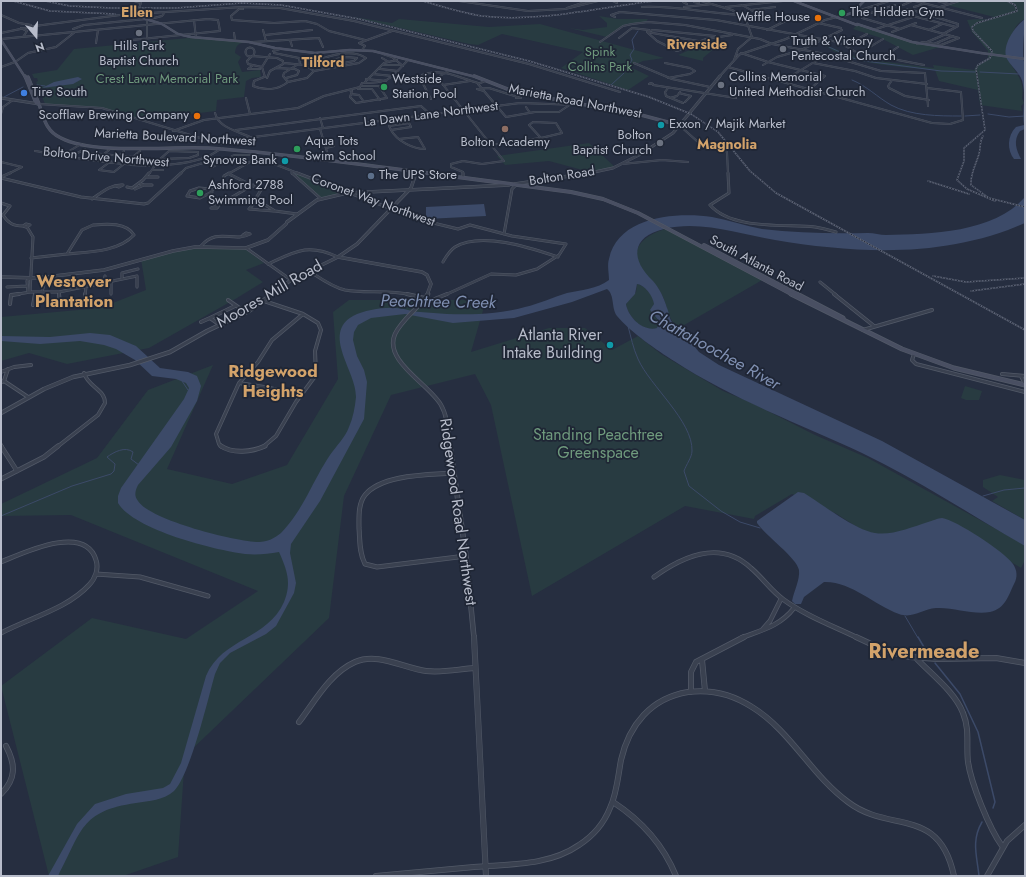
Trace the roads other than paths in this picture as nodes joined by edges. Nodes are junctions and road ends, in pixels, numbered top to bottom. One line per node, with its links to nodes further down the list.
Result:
1 (134, 1): 43 (street, bridge)
2 (459, 1): 26 (street)
3 (588, 1): 26 (street)
4 (598, 1): 26 (street)
5 (613, 1): 17 (street)
6 (783, 1): 23 (street)
7 (794, 1): 49 (main road)
8 (864, 1): 40 (main road)
9 (890, 1): 24 (street)
10 (914, 1): 15 (street); 21 (street)
11 (937, 1): 22 (street)
12 (959, 1): 22 (street)
13 (683, 2): 18 (street)
14 (694, 2): 16 (street)
15 (925, 2): 35 (street); 36 (street)
16 (701, 3): 19 (street); 20 (street)
17 (617, 4)
18 (687, 4): 19 (street); 27 (street)
19 (691, 4): 28 (street)
20 (712, 4): 28 (street); 32 (street)
21 (903, 4)
22 (949, 4): 36 (street)
23 (742, 5): 32 (street); 37 (street)
24 (878, 5): 34 (street); 40 (street)
25 (895, 5): 34 (street)
26 (577, 6)
27 (665, 6): 30 (street); 31 (street)
28 (694, 6): 31 (street)
29 (245, 7): 39 (street); 71 (street); 101 (street)
30 (642, 7)
31 (678, 7): 48 (street)
32 (723, 7): 48 (street)
33 (775, 7): 37 (street)
34 (889, 7): 38 (street)
35 (914, 7)
36 (939, 7): 50 (street)
37 (751, 10): 48 (street)
38 (882, 10): 62 (street); 64 (street)
39 (165, 12): 51 (street); 60 (street)
40 (854, 12): 49 (main road, Bolton Road)
41 (905, 14): 46 (street)
42 (1, 15): 60 (street)
43 (136, 15): 45 (street); 51 (main road, Marietta Road Northwest)
44 (798, 15): 73 (street)
45 (113, 16)
46 (914, 16): 57 (street); 62 (street)
47 (615, 17): 61 (street)
48 (745, 17): 61 (street)
49 (837, 17): 54 (street, Bolton Road); 74 (main road)
50 (982, 18)
51 (148, 19): 56 (main road, Marietta Road Northwest); 58 (street); 66 (street)
52 (194, 20): 53 (street); 80 (street); 80 (street)
53 (171, 22): 56 (street); 63 (street)
54 (818, 23): 88 (street, Bolton Road); 102 (street)
55 (916, 23): 59 (street)
56 (162, 24): 58 (street); 63 (main road, Marietta Road Northwest)
57 (942, 24): 64 (street); 75 (street)
58 (147, 25): 68 (street); 94 (street)
59 (911, 25): 67 (street); 75 (street)
60 (34, 26): 65 (street)
61 (749, 26): 73 (street); 93 (street)
62 (888, 26): 67 (street); 74 (street)
63 (168, 27): 86 (main road, Marietta Road Northwest)
64 (956, 27): 84 (street)
65 (21, 28): 79 (street); 91 (street)
66 (73, 29)
67 (900, 29): 78 (street)
68 (98, 30): 76 (street); 109 (street)
69 (263, 30): 87 (street)
70 (312, 30): 87 (street)
71 (392, 30): 101 (street); 194 (street)
72 (649, 30): 77 (street); 92 (street); 96 (street)
73 (767, 30): 88 (street)
74 (873, 30): 111 (main road)
75 (929, 30): 84 (street)
76 (75, 32): 91 (street); 117 (street)
77 (647, 32): 107 (street); 107 (street)
78 (892, 32)
79 (1, 33)
80 (196, 33): 86 (street); 95 (street)
81 (234, 33): 99 (street)
82 (736, 34): 92 (street); 93 (street); 106 (street)
83 (867, 34): 114 (street)
84 (943, 34): 85 (street)
85 (946, 34): 90 (street); 108 (street)
86 (180, 35): 94 (street); 95 (main road, Marietta Road Northwest)
87 (265, 35): 104 (street)
88 (794, 35): 102 (street); 110 (street, Bolton Road)
89 (1, 36): 97 (main road)
90 (953, 36): 112 (street); 112 (street)
91 (23, 37): 97 (street)
92 (719, 37): 107 (street)
93 (752, 37): 110 (street); 129 (street)
94 (146, 38): 103 (street)
95 (196, 38): 99 (main road, Marietta Road Northwest)
96 (618, 38)
97 (2, 39): 137 (main road)
98 (883, 39): 123 (street)
99 (235, 40): 105 (main road, Marietta Road Northwest)
100 (290, 40): 104 (street); 113 (street); 115 (street)
101 (365, 40): 120 (street)
102 (824, 40): 114 (street); 121 (street)
103 (122, 41)
104 (266, 41): 105 (street)
105 (253, 42): 119 (main road, Marietta Road Northwest)
106 (600, 42)
107 (700, 42)
108 (927, 42): 111 (street); 112 (street)
109 (96, 43)
110 (772, 44): 121 (street); 126 (street, Bolton Road)
111 (917, 44): 134 (main road, bridge)
112 (934, 44)
113 (292, 46)
114 (845, 46): 123 (street)
115 (323, 47)
116 (898, 47): 130 (street)
117 (51, 48): 118 (street); 137 (street)
118 (57, 48)
119 (279, 48): 122 (street); 124 (main road, Marietta Road Northwest)
120 (362, 50): 124 (main road, Marietta Road Northwest); 125 (main road, Marietta Road Northwest)
121 (802, 50): 127 (street); 140 (street)
122 (272, 53): 131 (street); 145 (street)
123 (860, 53): 130 (street)
124 (320, 54): 133 (street)
125 (383, 54): 135 (street); 136 (main road, Marietta Road Northwest)
126 (741, 54): 129 (street, Bolton Road); 140 (street)
127 (826, 55): 144 (street); 181 (street)
128 (252, 56): 128 (street); 131 (street); 150 (street)
129 (736, 57): 154 (street, Bolton Road)
130 (883, 57): 149 (street)
131 (266, 58): 141 (street); 155 (street)
132 (382, 58): 139 (street)
133 (323, 59): 138 (street); 159 (street)
134 (1025, 59)
135 (397, 60): 139 (street); 147 (street)
136 (408, 60): 147 (street); 160 (main road, Marietta Road Northwest)
137 (16, 61): 152 (street); 203 (main road); 210 (main road)
138 (315, 62): 146 (street); 153 (street); 153 (street)
139 (390, 62): 151 (street)
140 (768, 62): 148 (street); 161 (street)
141 (284, 63): 145 (street); 156 (street)
142 (634, 63): 169 (street)
143 (665, 63): 169 (street)
144 (813, 63): 161 (street); 173 (street)
145 (299, 64): 146 (street); 157 (street)
146 (305, 65): 162 (street)
147 (403, 65): 151 (street); 163 (street)
148 (763, 65)
149 (924, 65)
150 (253, 66): 155 (street); 155 (street)
151 (382, 66): 158 (street)
152 (1, 67)
153 (322, 67): 159 (street)
154 (728, 67): 179 (street); 185 (street, Bolton Road)
155 (262, 68): 167 (street)
156 (276, 68): 157 (street); 167 (street)
157 (291, 69): 168 (street); 168 (street)
158 (380, 69): 163 (street); 164 (street)
159 (326, 70): 162 (street)
160 (450, 70): 165 (street); 176 (main road, Marietta Road Northwest)
161 (801, 70): 179 (street); 190 (street)
162 (314, 71): 177 (street)
163 (398, 71): 166 (street)
164 (373, 74): 166 (street); 170 (street)
165 (444, 74): 171 (street); 172 (street); 175 (street)
166 (392, 76): 174 (street)
167 (264, 77): 177 (street)
168 (286, 78): 177 (street)
169 (668, 78): 185 (street)
170 (366, 79): 174 (street); 178 (street)
171 (439, 79): 172 (street); 182 (street)
172 (421, 80): 204 (street)
173 (892, 80): 181 (street); 207 (street)
174 (386, 81): 178 (street)
175 (470, 81): 180 (street); 182 (street)
176 (485, 81): 180 (street); 212 (main road, Marietta Road Northwest)
177 (288, 82)
178 (366, 82): 184 (street)
179 (781, 82): 190 (street)
180 (478, 83): 187 (street)
181 (927, 84): 189 (street)
182 (443, 85): 216 (street)
183 (653, 85): 188 (street)
184 (362, 86): 186 (street); 206 (street)
185 (710, 87): 196 (street, Bolton Road)
186 (356, 88): 191 (street); 206 (street)
187 (482, 88): 193 (street); 193 (street); 200 (street)
188 (668, 88): 192 (street); 201 (street)
189 (927, 88): 190 (street); 207 (street)
190 (810, 89)
191 (350, 90): 197 (street); 220 (street)
192 (681, 90): 195 (street); 196 (street)
193 (484, 91): 213 (street)
194 (620, 92)
195 (679, 93): 201 (street); 201 (street)
196 (705, 93): 202 (street); 226 (street, Bolton Road)
197 (351, 94): 209 (street); 209 (street)
198 (1, 98): 205 (street)
199 (246, 98): 220 (street)
200 (516, 98)
201 (669, 98)
202 (736, 98)
203 (35, 99): 208 (street); 210 (main road)
204 (431, 99)
205 (13, 100): 208 (street); 219 (street)
206 (380, 100): 209 (street)
207 (929, 100): 214 (street)
208 (18, 101): 210 (street)
209 (364, 102)
210 (39, 104): 230 (street); 234 (main road, Marietta Boulevard Northwest)
211 (571, 104): 212 (street, La Dawn Lane Northwest); 213 (street, La Dawn Lane Northwest); 218 (street)
212 (587, 105): 226 (main road, Marietta Road Northwest)
213 (497, 106): 216 (street, La Dawn Lane Northwest); 218 (street)
214 (928, 106)
215 (526, 108): 218 (street)
216 (463, 111): 221 (street, La Dawn Lane Northwest); 235 (street)
217 (214, 113): 222 (street)
218 (530, 113)
219 (1, 114)
220 (250, 114): 222 (street)
221 (431, 115): 223 (street); 224 (street, La Dawn Lane Northwest)
222 (215, 118): 228 (street); 230 (street)
223 (320, 118): 227 (street); 228 (street)
224 (396, 119): 225 (street); 227 (street, La Dawn Lane Northwest)
225 (398, 123): 229 (street); 229 (street)
226 (679, 125): 260 (street, Bolton Road); 301 (street, Marietta Road Northwest)
227 (322, 129): 231 (street, La Dawn Lane Northwest); 238 (street)
228 (236, 130): 231 (street)
229 (391, 130): 233 (street)
230 (174, 131): 231 (street, La Dawn Lane Northwest)
231 (252, 138)
232 (541, 138): 232 (street); 235 (street)
233 (399, 139): 233 (street)
234 (82, 144): 237 (main road, Marietta Boulevard Northwest); 247 (street)
235 (490, 145): 271 (street)
236 (334, 146): 238 (street)
237 (221, 148): 246 (main road, Marietta Boulevard Northwest); 251 (street, Bolton Drive Northwest)
238 (326, 148): 254 (street)
239 (85, 149): 244 (street)
240 (109, 150): 245 (street)
241 (124, 151): 248 (street)
242 (140, 151): 250 (street)
243 (35, 152): 247 (street, Bolton Drive Northwest)
244 (81, 152): 245 (street); 249 (street)
245 (104, 154): 248 (street)
246 (274, 154): 254 (main road, Marietta Boulevard Northwest); 256 (street)
247 (61, 156): 249 (street, Bolton Drive Northwest)
248 (119, 156): 250 (street)
249 (70, 157): 255 (street, Bolton Drive Northwest)
250 (133, 157): 258 (street)
251 (209, 157): 262 (street, Bolton Drive Northwest); 293 (street)
252 (258, 158): 256 (street, Coronet Way Northwest); 263 (street, Coronet Way Northwest); 270 (street)
253 (161, 159): 253 (street); 262 (street)
254 (315, 159): 266 (main road, Marietta Boulevard Northwest)
255 (111, 161): 258 (street, Bolton Drive Northwest); 267 (street)
256 (267, 161): 269 (street, Coronet Way Northwest)
257 (1, 162): 274 (street)
258 (126, 162): 262 (street, Bolton Drive Northwest); 267 (street)
259 (688, 162): 260 (street)
260 (622, 164): 276 (street, Bolton Road)
261 (131, 165): 262 (street)
262 (156, 165): 264 (street)
263 (211, 168)
264 (152, 170): 265 (street); 272 (street)
265 (163, 170)
266 (416, 171): 271 (main road, Marietta Boulevard Northwest); 288 (street, Moores Mill Road)
267 (114, 172): 268 (street)
268 (120, 172)
269 (292, 172): 291 (street, Coronet Way Northwest); 292 (street)
270 (229, 174): 282 (street); 289 (street)
271 (463, 176): 275 (main road, Marietta Boulevard Northwest)
272 (147, 177): 273 (street); 279 (street)
273 (158, 177)
274 (1, 178): 293 (street)
275 (474, 178): 277 (main road); 278 (main road)
276 (542, 180): 278 (street, Bolton Road); 285 (street)
277 (494, 181): 280 (main road); 283 (street)
278 (523, 183): 280 (street, Bolton Road); 285 (main road)
279 (142, 184): 281 (street); 287 (street)
280 (517, 184): 283 (street, Bolton Road); 300 (main road); 302 (street)
281 (152, 185)
282 (253, 185): 294 (street); 296 (street)
283 (494, 185): 288 (street, Bolton Road)
284 (116, 186): 293 (street)
285 (541, 186): 300 (main road)
286 (127, 187): 287 (street)
287 (133, 189): 290 (street)
288 (409, 189): 291 (street, Bolton Road); 297 (street, Moores Mill Road)
289 (212, 190): 289 (street)
290 (139, 191)
291 (347, 193): 292 (street, Bolton Road); 297 (street, Coronet Way Northwest)
292 (320, 198): 299 (street)
293 (92, 199)
294 (257, 200): 298 (street); 298 (street)
295 (1, 203): 310 (street)
296 (220, 204)
297 (390, 210): 302 (street, Coronet Way Northwest); 308 (street, Moores Mill Road)
298 (275, 211): 299 (street)
299 (296, 214): 306 (street)
300 (645, 215): 304 (main road, South Atlanta Road); 304 (main road, South Atlanta Road)
301 (836, 232)
302 (504, 234): 309 (street, Coronet Way Northwest)
303 (243, 235): 305 (street)
304 (690, 239): 351 (main road, South Atlanta Road)
305 (201, 246): 306 (street); 317 (street)
306 (246, 248): 312 (street)
307 (67, 254): 307 (street); 310 (street)
308 (338, 257): 312 (street, Ridgewood Road Northwest); 314 (street, Moores Mill Road); 335 (street, Ridgewood Road Northwest)
309 (558, 257): 311 (street); 338 (street)
310 (31, 258): 317 (street)
311 (443, 262)
312 (268, 264): 319 (street)
313 (138, 268): 318 (street)
314 (309, 271): 319 (street, Moores Mill Road); 335 (street)
315 (105, 276): 323 (street)
316 (1, 277): 317 (street)
317 (30, 278): 325 (street); 330 (street)
318 (122, 279): 321 (street); 328 (street)
319 (292, 280): 339 (street, Moores Mill Road)
320 (70, 282): 329 (street)
321 (110, 282): 323 (street); 334 (street)
322 (820, 282): 350 (street)
323 (104, 283): 327 (street)
324 (44, 284): 332 (street)
325 (27, 286): 326 (street); 330 (street)
326 (7, 287)
327 (86, 287): 329 (street); 336 (street)
328 (137, 287)
329 (69, 290): 333 (street)
330 (29, 292): 331 (street); 341 (street)
331 (35, 292): 332 (street); 342 (street)
332 (42, 292): 333 (street)
333 (59, 292): 340 (street)
334 (111, 294)
335 (425, 298): 369 (street, Ridgewood Road Northwest)
336 (85, 300)
337 (228, 300): 343 (street)
338 (432, 300)
339 (264, 301): 346 (street); 349 (street, Moores Mill Road)
340 (60, 303)
341 (10, 304)
342 (33, 305)
343 (236, 306): 344 (street); 347 (street)
344 (241, 309)
345 (932, 310): 350 (street)
346 (303, 314): 361 (street); 364 (street)
347 (210, 318): 348 (street); 349 (street)
348 (201, 322)
349 (220, 325): 356 (street, Moores Mill Road)
350 (874, 326): 351 (street)
351 (863, 330): 352 (main road, South Atlanta Road)
352 (914, 354): 362 (main road, South Atlanta Road); 363 (street)
353 (31, 365): 354 (street)
354 (8, 369): 355 (street); 360 (street)
355 (1, 372)
356 (84, 373): 365 (street, Moores Mill Road); 368 (street)
357 (1002, 374): 358 (street)
358 (1021, 376): 359 (street); 362 (street)
359 (1025, 376)
360 (3, 382): 365 (street)
361 (239, 383): 364 (street); 364 (street)
362 (1025, 385)
363 (1025, 392)
364 (300, 396)
365 (28, 397): 366 (street, Moores Mill Road)
366 (1, 413)
367 (1, 446): 368 (street)
368 (17, 472): 370 (street)
369 (454, 473): 371 (street, Ridgewood Road Northwest); 371 (street)
370 (1, 479)
371 (466, 556): 383 (street, Ridgewood Road Northwest)
372 (1, 562): 373 (street)
373 (96, 574): 375 (street); 379 (street)
374 (654, 577): 376 (street)
375 (208, 596)
376 (782, 599): 377 (street); 378 (street)
377 (794, 608): 378 (street); 380 (street)
378 (763, 629): 381 (street)
379 (1, 633)
380 (916, 658): 382 (street); 391 (street)
381 (702, 660): 384 (street); 385 (street)
382 (1025, 663)
383 (475, 668): 386 (street); 392 (street, Ridgewood Road Northwest)
384 (705, 691): 385 (street); 396 (street)
385 (691, 692): 389 (street)
386 (299, 722)
387 (6, 746): 388 (street)
388 (1, 794)
389 (613, 802): 392 (street); 395 (street)
390 (1025, 825): 391 (street)
391 (1002, 846): 397 (street)
392 (486, 866): 393 (street); 394 (street, Ridgewood Road Northwest)
393 (376, 876)
394 (486, 876)
395 (676, 876)
396 (954, 876)
397 (987, 876)

